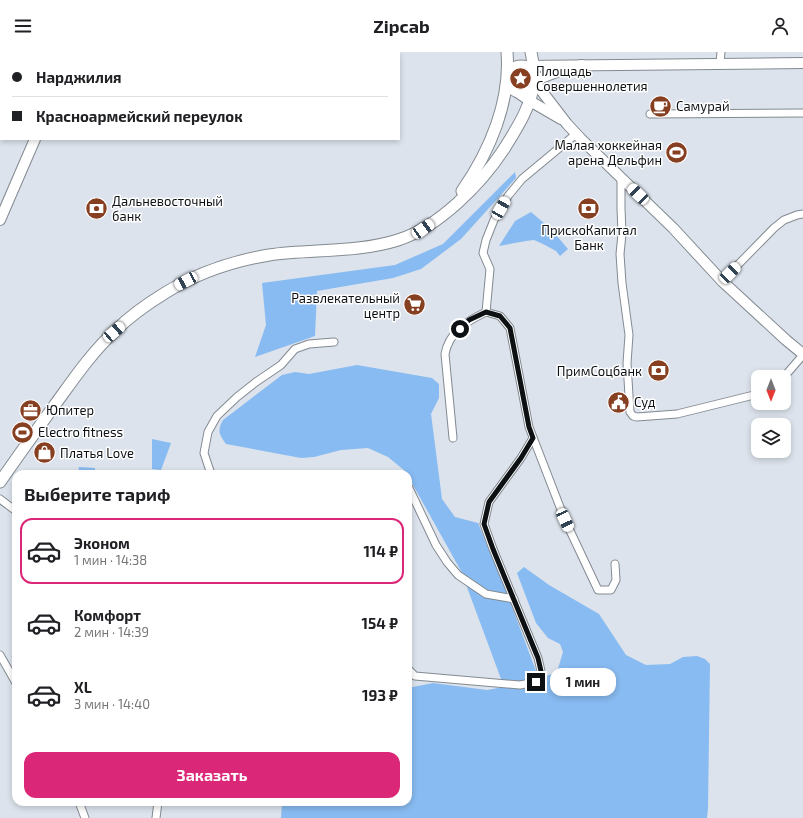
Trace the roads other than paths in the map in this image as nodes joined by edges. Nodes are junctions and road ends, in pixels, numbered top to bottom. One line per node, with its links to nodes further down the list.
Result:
1 (507, 52): 8 (main road)
2 (531, 52): 7 (main road)
3 (720, 52): 4 (street)
4 (720, 63): 5 (main road); 6 (main road)
5 (803, 63)
6 (582, 65): 7 (main road); 9 (main road)
7 (528, 66): 8 (main road); 9 (main road)
8 (507, 78): 10 (main road); 19 (main road)
9 (534, 81): 10 (main road); 11 (main road); 14 (main road)
10 (517, 92): 11 (main road)
11 (530, 101): 14 (main road); 19 (main road)
12 (803, 113): 13 (street)
13 (650, 114)
14 (567, 124): 15 (main road)
15 (576, 134): 17 (main road); 22 (street)
16 (35, 140): 20 (main road)
17 (621, 178): 21 (main road); 26 (street)
18 (803, 214): 21 (street)
19 (441, 216): 29 (main road)
20 (0, 220)
21 (722, 281): 24 (main road)
22 (486, 312): 27 (street); 28 (street)
23 (334, 342): 30 (street)
24 (803, 354): 25 (street)
25 (790, 370)
26 (751, 396)
27 (454, 438)
28 (533, 438): 36 (street); 37 (street)
29 (18, 456): 31 (main road); 32 (main road)
30 (210, 470)
31 (0, 474)
32 (0, 482)
33 (412, 494): 37 (street)
34 (0, 498): 35 (street)
35 (12, 508)
36 (615, 564)
37 (514, 600): 39 (street)
38 (0, 655): 40 (street)
39 (412, 673)
40 (12, 676)
41 (80, 806): 43 (street)
42 (158, 806): 44 (street)
43 (85, 818)
44 (156, 818)

